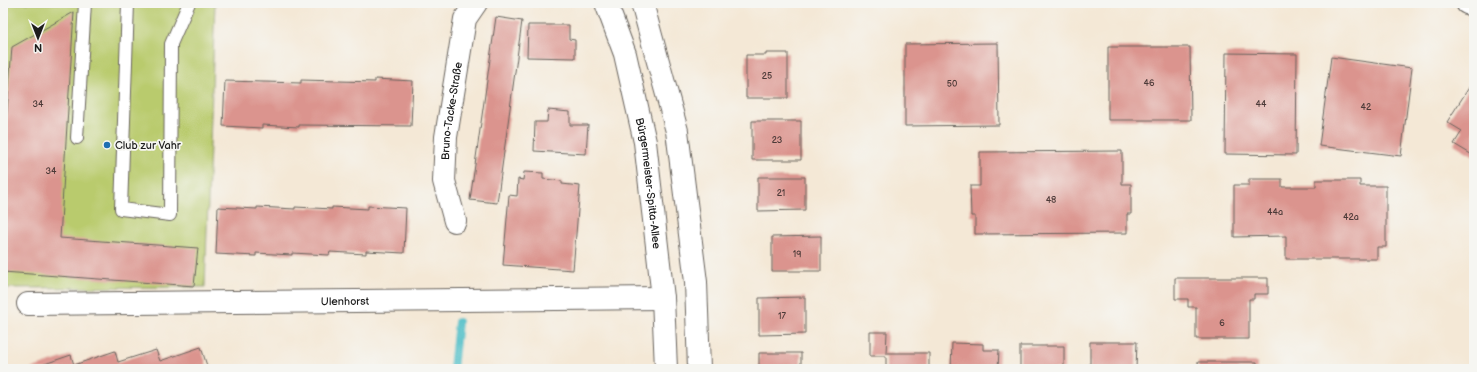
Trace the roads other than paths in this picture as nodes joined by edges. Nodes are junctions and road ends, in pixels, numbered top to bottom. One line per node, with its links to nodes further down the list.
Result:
1 (85, 3): 9 (lane)
2 (128, 3): 3 (lane)
3 (189, 3)
4 (476, 3): 10 (street, Bruno-Tacke-Straße)
5 (606, 3): 11 (street, Bürgermeister-Spitta-Allee)
6 (642, 3): 14 (street)
7 (1468, 3): 8 (street)
8 (1474, 6)
9 (77, 138)
10 (455, 221)
11 (663, 298): 12 (street, Ulenhorst); 13 (street, Bürgermeister-Spitta-Allee)
12 (28, 304)
13 (666, 369)
14 (699, 369)

